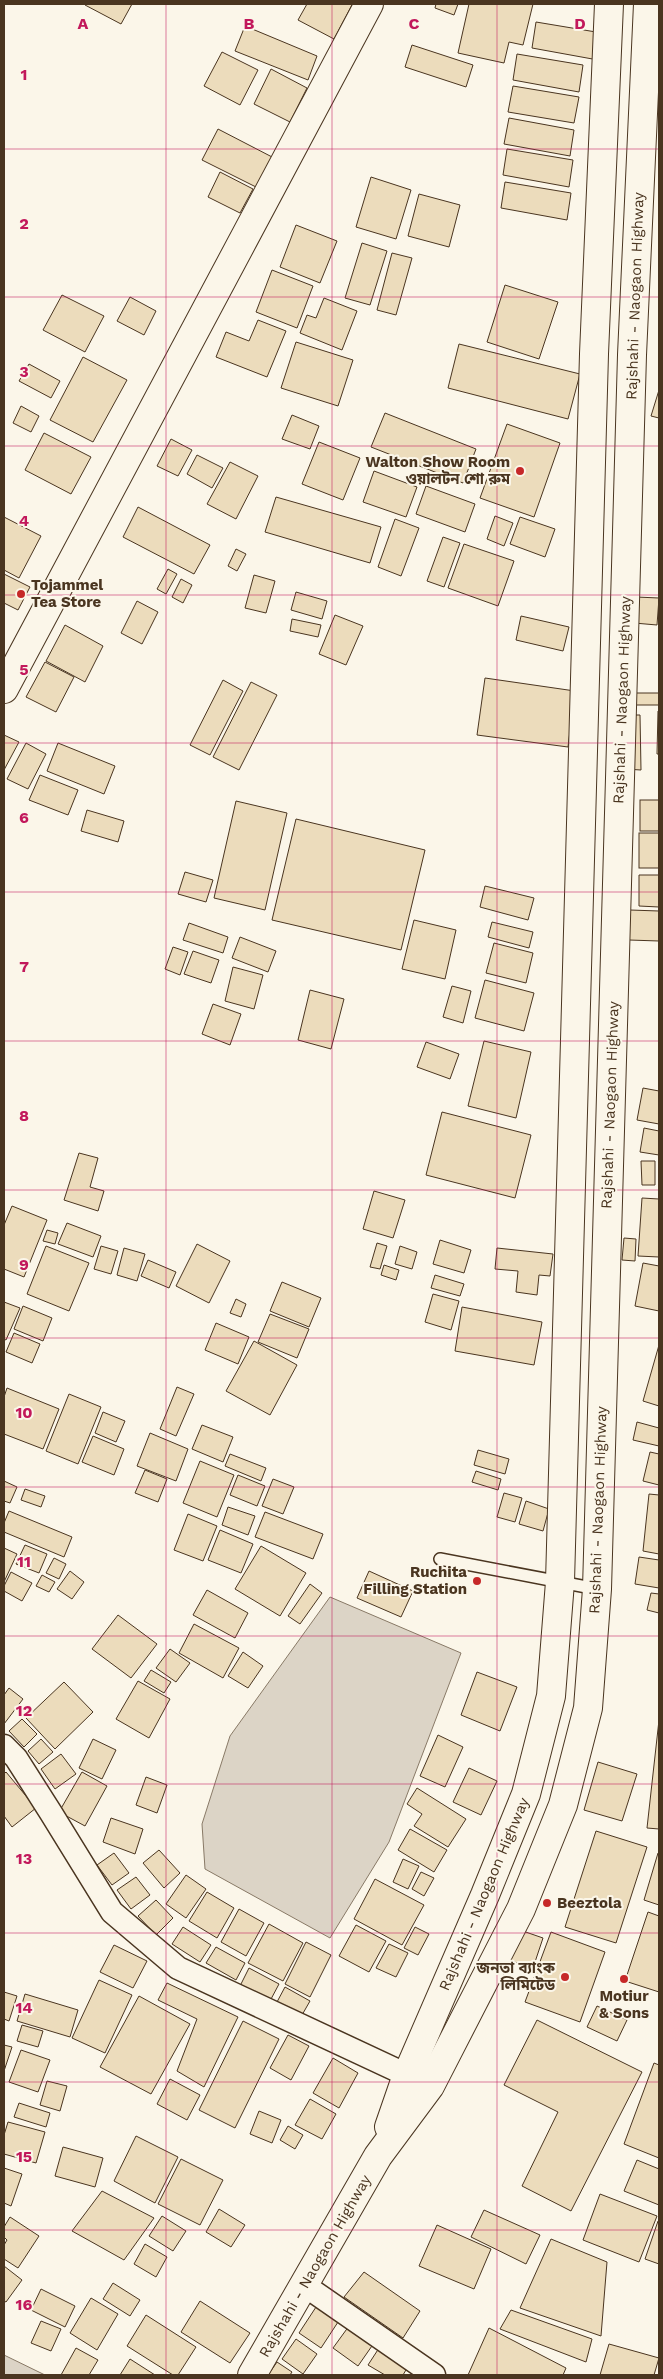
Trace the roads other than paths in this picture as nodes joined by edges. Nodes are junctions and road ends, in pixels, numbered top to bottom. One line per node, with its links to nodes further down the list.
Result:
1 (369, 4): 4 (main road)
2 (610, 4): 6 (main road, Rajshahi - Naogaon Highway)
3 (648, 4): 7 (main road, Rajshahi - Naogaon Highway)
4 (4, 689)
5 (440, 1559): 6 (lane)
6 (560, 1582): 7 (lane); 9 (main road, Rajshahi - Naogaon Highway)
7 (597, 1589): 9 (main road, Rajshahi - Naogaon Highway)
8 (4, 1746): 9 (street)
9 (418, 2081): 10 (main road, Rajshahi - Naogaon Highway)
10 (304, 2285): 11 (main road, Rajshahi - Naogaon Highway); 12 (street)
11 (252, 2375)
12 (434, 2375)

